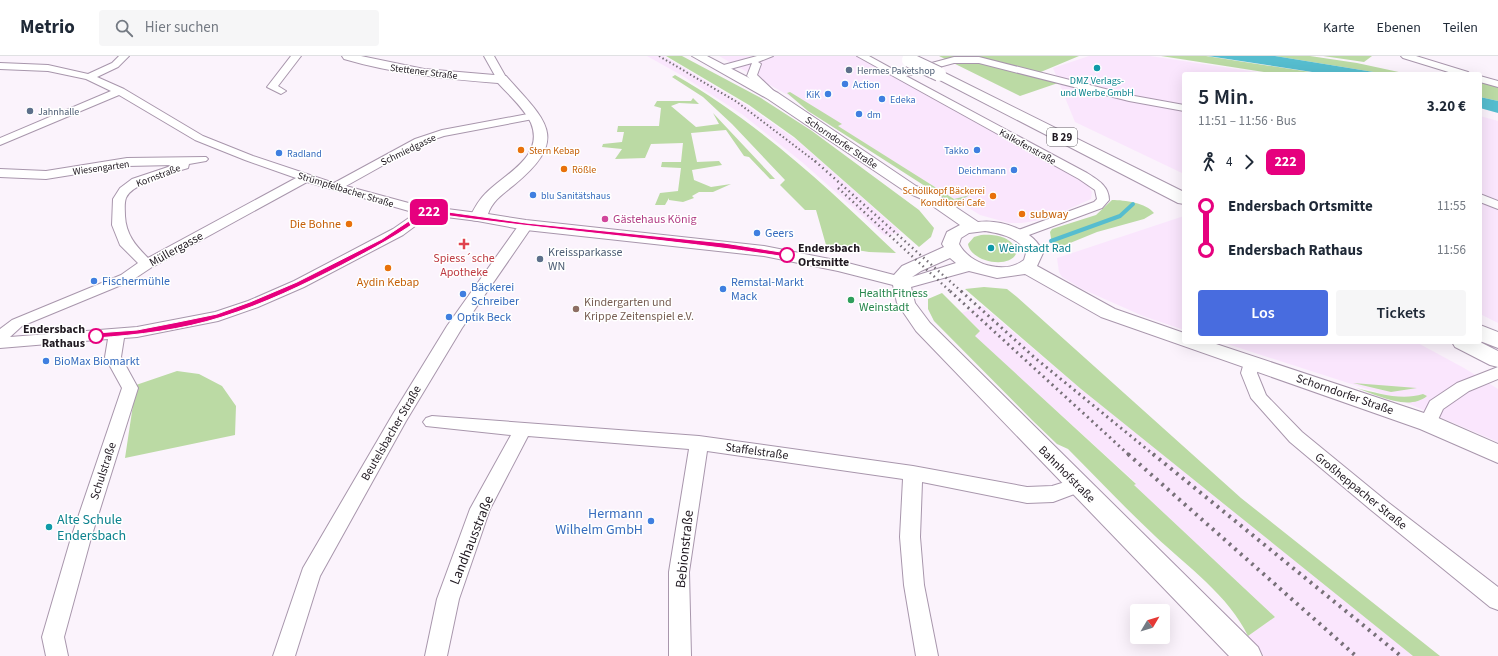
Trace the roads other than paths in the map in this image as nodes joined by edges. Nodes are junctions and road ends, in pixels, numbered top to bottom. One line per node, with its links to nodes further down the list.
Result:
1 (124, 56): 17 (street)
2 (296, 56): 22 (street)
3 (348, 56): 18 (street, Stettener Straße)
4 (489, 56): 18 (street)
5 (698, 56): 13 (street, Schorndorfer Straße)
6 (768, 56): 11 (street); 13 (street)
7 (862, 56): 16 (street, Kalkofenstraße)
8 (924, 56): 14 (highway, B 29)
9 (1406, 56): 15 (street)
10 (905, 58): 14 (highway, B 29, bridge)
11 (756, 64): 13 (street); 23 (street, Schorndorfer Straße)
12 (0, 66): 17 (street, Strümpfelbacher Straße)
13 (726, 70): 23 (street, Schorndorfer Straße)
14 (946, 72): 31 (highway, B 29); 34 (highway, B 29)
15 (1458, 72)
16 (896, 75): 24 (street); 42 (street, Kalkofenstraße)
17 (89, 77): 21 (street, Strümpfelbacher Straße)
18 (502, 79): 25 (street)
19 (1482, 79): 20 (street)
20 (1498, 84)
21 (120, 91): 26 (street); 27 (street, Strümpfelbacher Straße)
22 (281, 91)
23 (773, 96): 33 (street, Schorndorfer Straße)
24 (1182, 108)
25 (533, 116): 32 (street, Schmiedgasse); 38 (street)
26 (0, 142)
27 (227, 150): 28 (street, Kornstraße); 30 (street, Strümpfelbacher Straße)
28 (202, 158): 29 (street, Wiesengarten); 44 (street, Kornstraße)
29 (0, 172)
30 (307, 177): 32 (street, Strümpfelbacher Straße); 44 (street, Müllergasse)
31 (1182, 184)
32 (335, 187): 37 (street, Strümpfelbacher Straße)
33 (911, 189): 40 (street, Schorndorfer Straße); 41 (street, Schorndorfer Straße)
34 (1182, 198)
35 (1482, 199): 36 (street)
36 (1498, 205)
37 (427, 211): 38 (street, Strümpfelbacher Straße); 48 (street)
38 (478, 217): 39 (street, Strümpfelbacher Straße)
39 (526, 225): 47 (street, Strümpfelbacher Straße); 68 (street, Beutelsbacher Straße)
40 (974, 226): 41 (street); 42 (street)
41 (957, 233): 43 (street)
42 (1018, 235): 46 (street)
43 (952, 250): 45 (street); 47 (street)
44 (147, 264): 49 (street, Müllergasse)
45 (969, 265): 46 (street); 47 (street)
46 (1018, 269): 50 (street)
47 (901, 282): 65 (street, Bahnhofstraße)
48 (117, 335): 53 (street); 67 (street, Schulstraße)
49 (0, 337)
50 (1182, 339)
51 (1482, 340): 52 (highway)
52 (1498, 341)
53 (0, 343)
54 (1195, 344): 57 (street, Schorndorfer Straße)
55 (1477, 344): 56 (highway)
56 (1498, 360)
57 (1251, 363): 60 (street, Schorndorfer Straße); 66 (street, Großheppacher Straße)
58 (1498, 373): 60 (street)
59 (432, 422): 61 (street, Staffelstraße)
60 (1428, 423): 63 (street, Schorndorfer Straße)
61 (522, 430): 62 (street, Staffelstraße); 69 (street, Landhausstraße)
62 (699, 442): 64 (street, Staffelstraße); 70 (street, Bebionstraße)
63 (1498, 454)
64 (912, 473): 65 (street, Staffelstraße); 71 (street)
65 (1078, 485): 72 (street, Bahnhofstraße)
66 (1498, 600)
67 (57, 656)
68 (284, 656)
69 (436, 656)
70 (680, 656)
71 (927, 656)
72 (1248, 656)

